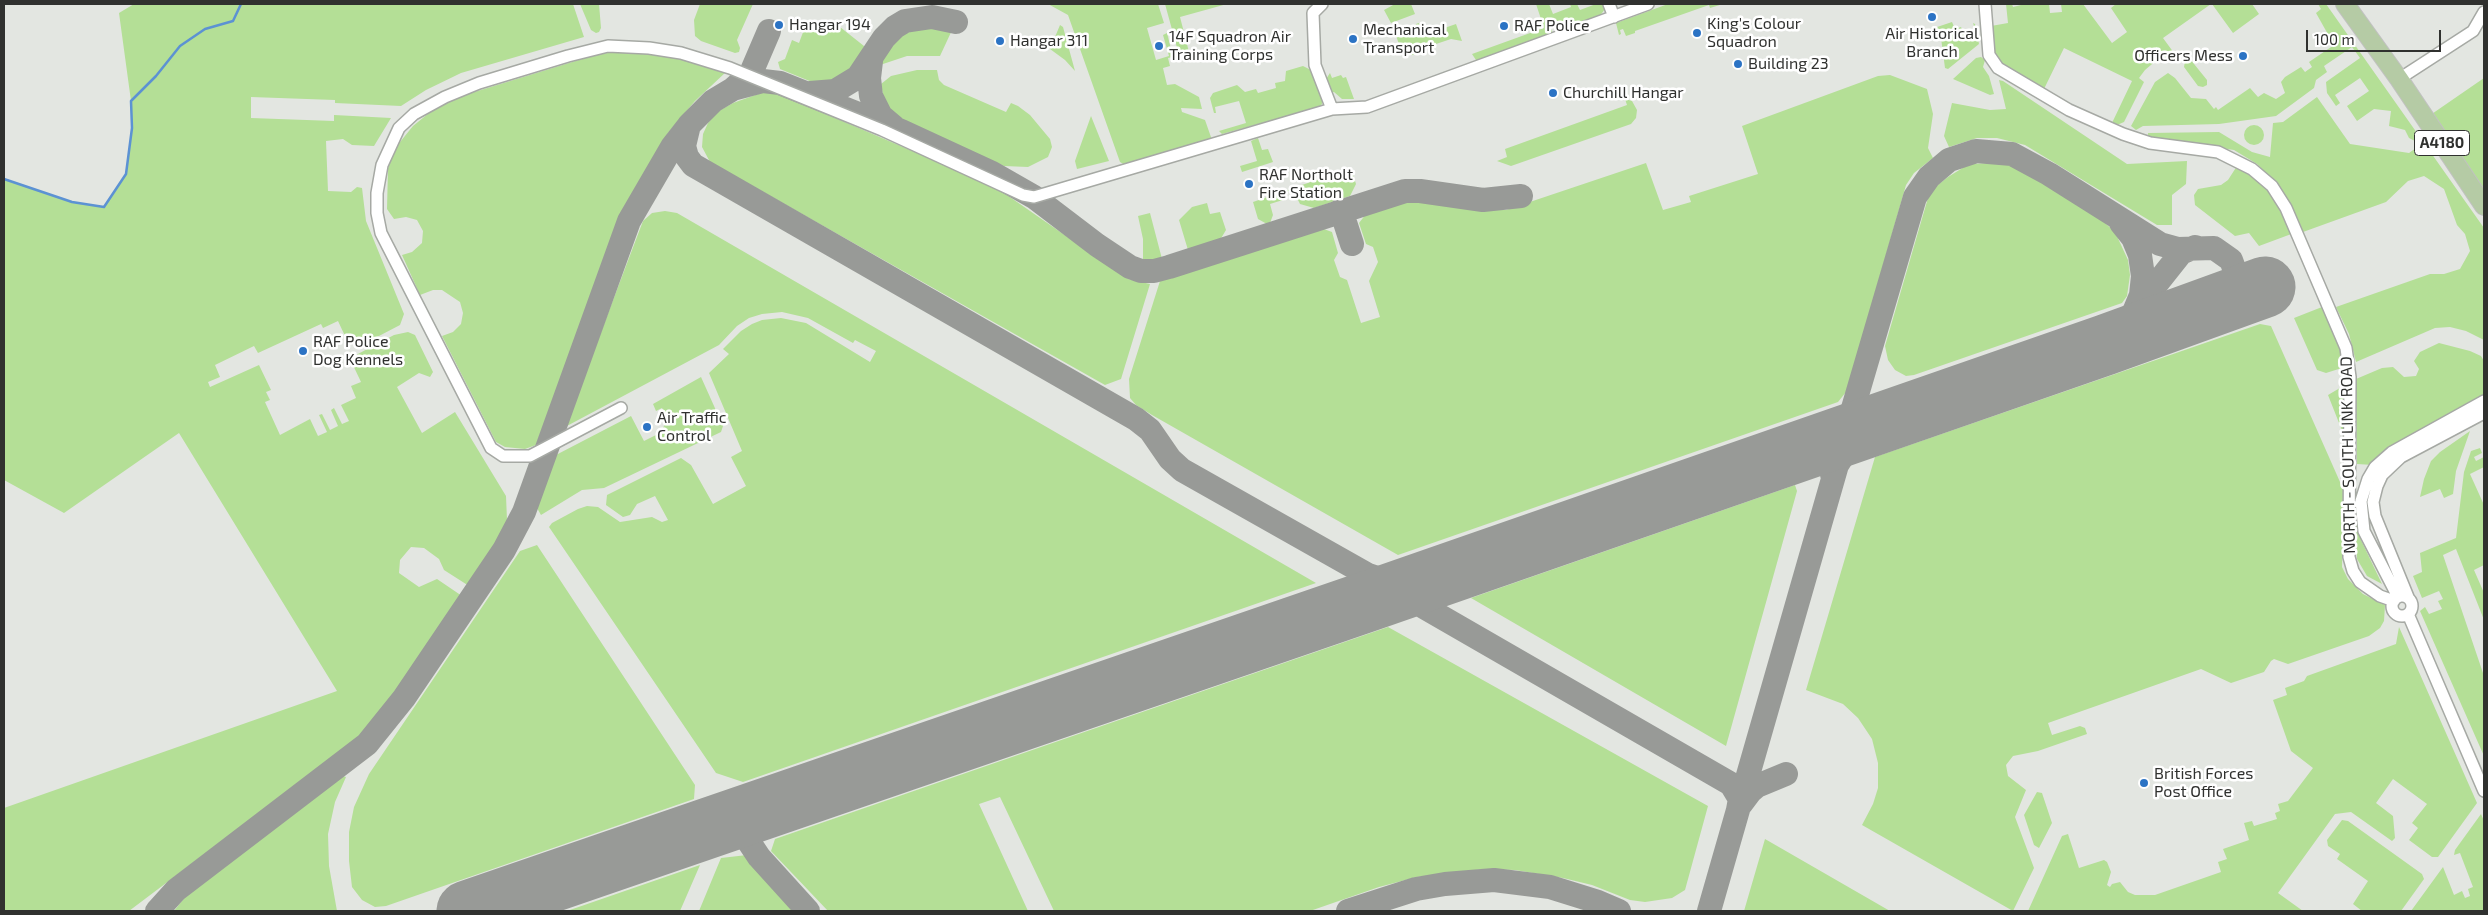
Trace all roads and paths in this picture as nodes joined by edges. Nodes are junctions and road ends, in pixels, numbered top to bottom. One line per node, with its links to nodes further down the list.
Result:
1 (1322, 4): 9 (street)
2 (1609, 4): 7 (street)
3 (1648, 4): 7 (street)
4 (1985, 4): 14 (street, NORTH - SOUTH LINK ROAD)
5 (2345, 4): 8 (main road, A4180)
6 (2484, 12): 8 (street)
7 (1614, 17): 9 (street)
8 (2399, 79): 10 (main road, A4180)
9 (1332, 109): 12 (street)
10 (2484, 206)
11 (2484, 401): 14 (street)
12 (621, 408)
13 (2484, 413): 14 (street)
14 (2400, 598): 15 (street); 15 (street)
15 (2408, 614): 16 (street)
16 (2484, 791)

